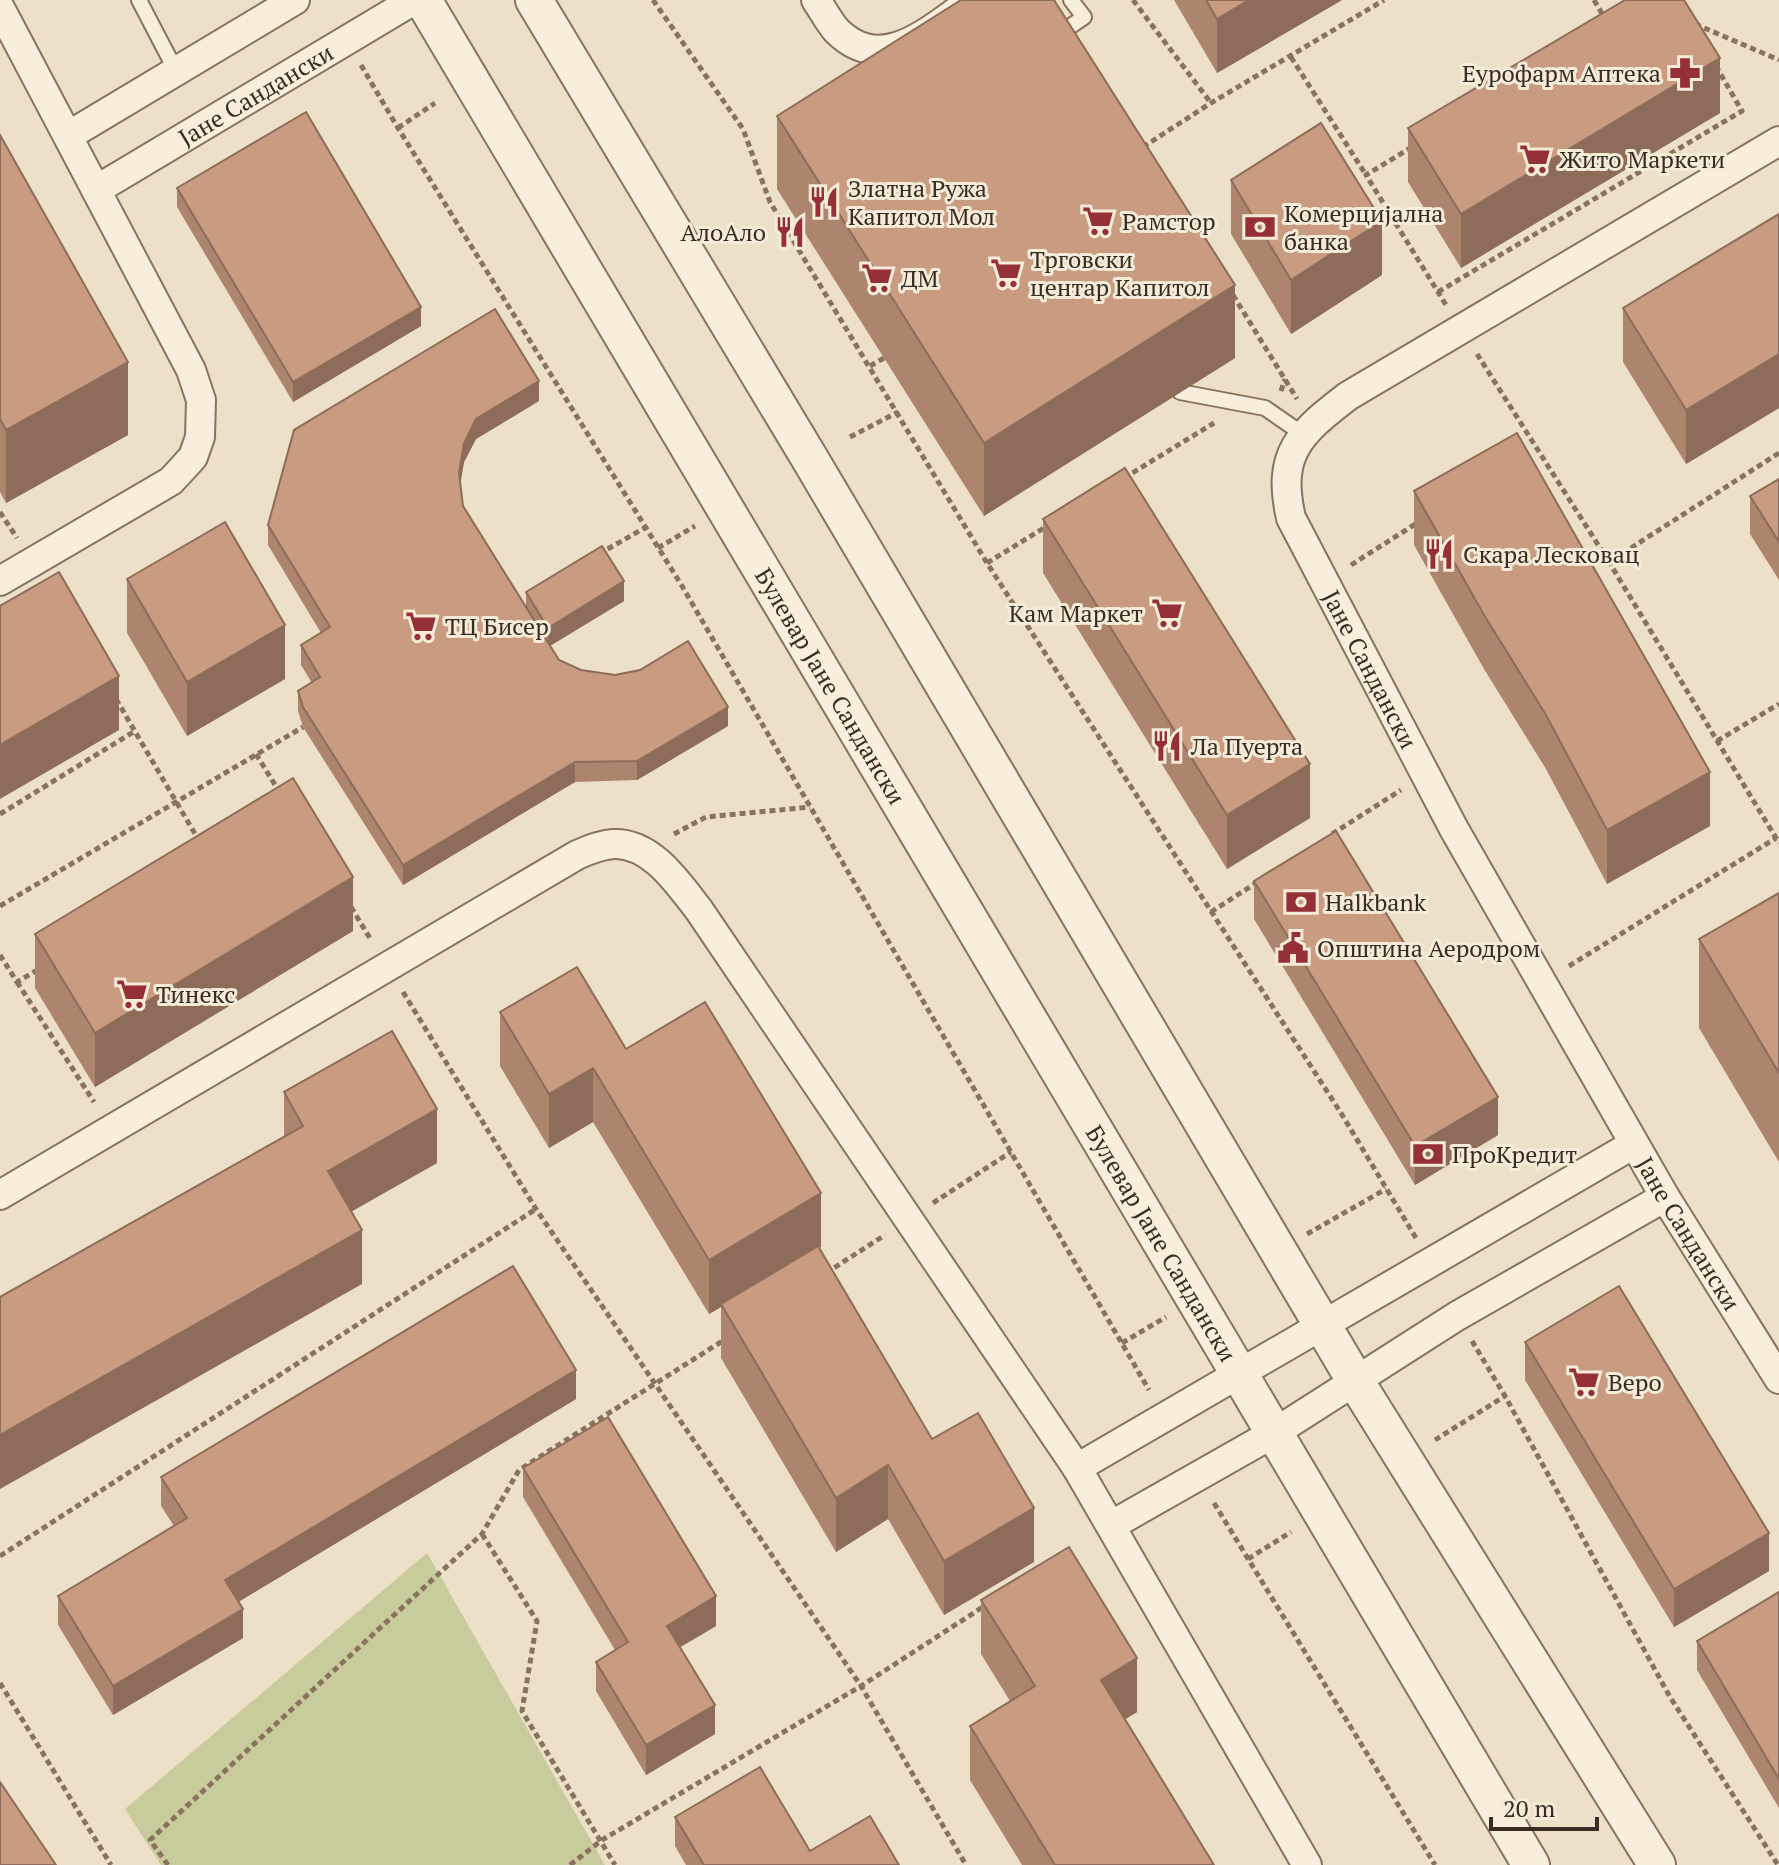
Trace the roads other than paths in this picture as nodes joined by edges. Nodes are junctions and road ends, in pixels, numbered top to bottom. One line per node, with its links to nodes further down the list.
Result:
1 (139, 0): 11 (lane)
2 (295, 0): 11 (street)
3 (414, 0): 14 (street, Јане Сандански)
4 (423, 0): 22 (street, Булевар Јане Сандански)
5 (534, 0): 21 (street)
6 (816, 0): 7 (street)
7 (973, 0)
8 (1071, 0): 10 (lane)
9 (0, 8): 12 (street)
10 (1046, 44)
11 (176, 71): 12 (street)
12 (68, 136): 14 (street)
13 (1779, 141): 16 (street, Јане Сандански)
14 (96, 190): 17 (street)
15 (1180, 392): 16 (lane)
16 (1308, 429): 18 (street, Јане Сандански)
17 (0, 581)
18 (1634, 1144): 20 (street, Јане Сандански); 21 (street, Булевар Јане Сандански)
19 (0, 1195): 26 (street)
20 (1665, 1197): 23 (street, Јане Сандански); 24 (street)
21 (1324, 1327): 22 (street, Булевар Јане Сандански); 24 (street)
22 (1239, 1374): 25 (street, Булевар Јане Сандански); 26 (street)
23 (1779, 1379)
24 (1356, 1382): 25 (street); 30 (street)
25 (1274, 1433): 27 (street); 29 (street, Булевар Јане Сандански)
26 (1077, 1468): 27 (street)
27 (1112, 1525): 28 (street)
28 (1307, 1865)
29 (1531, 1865)
30 (1657, 1865)

